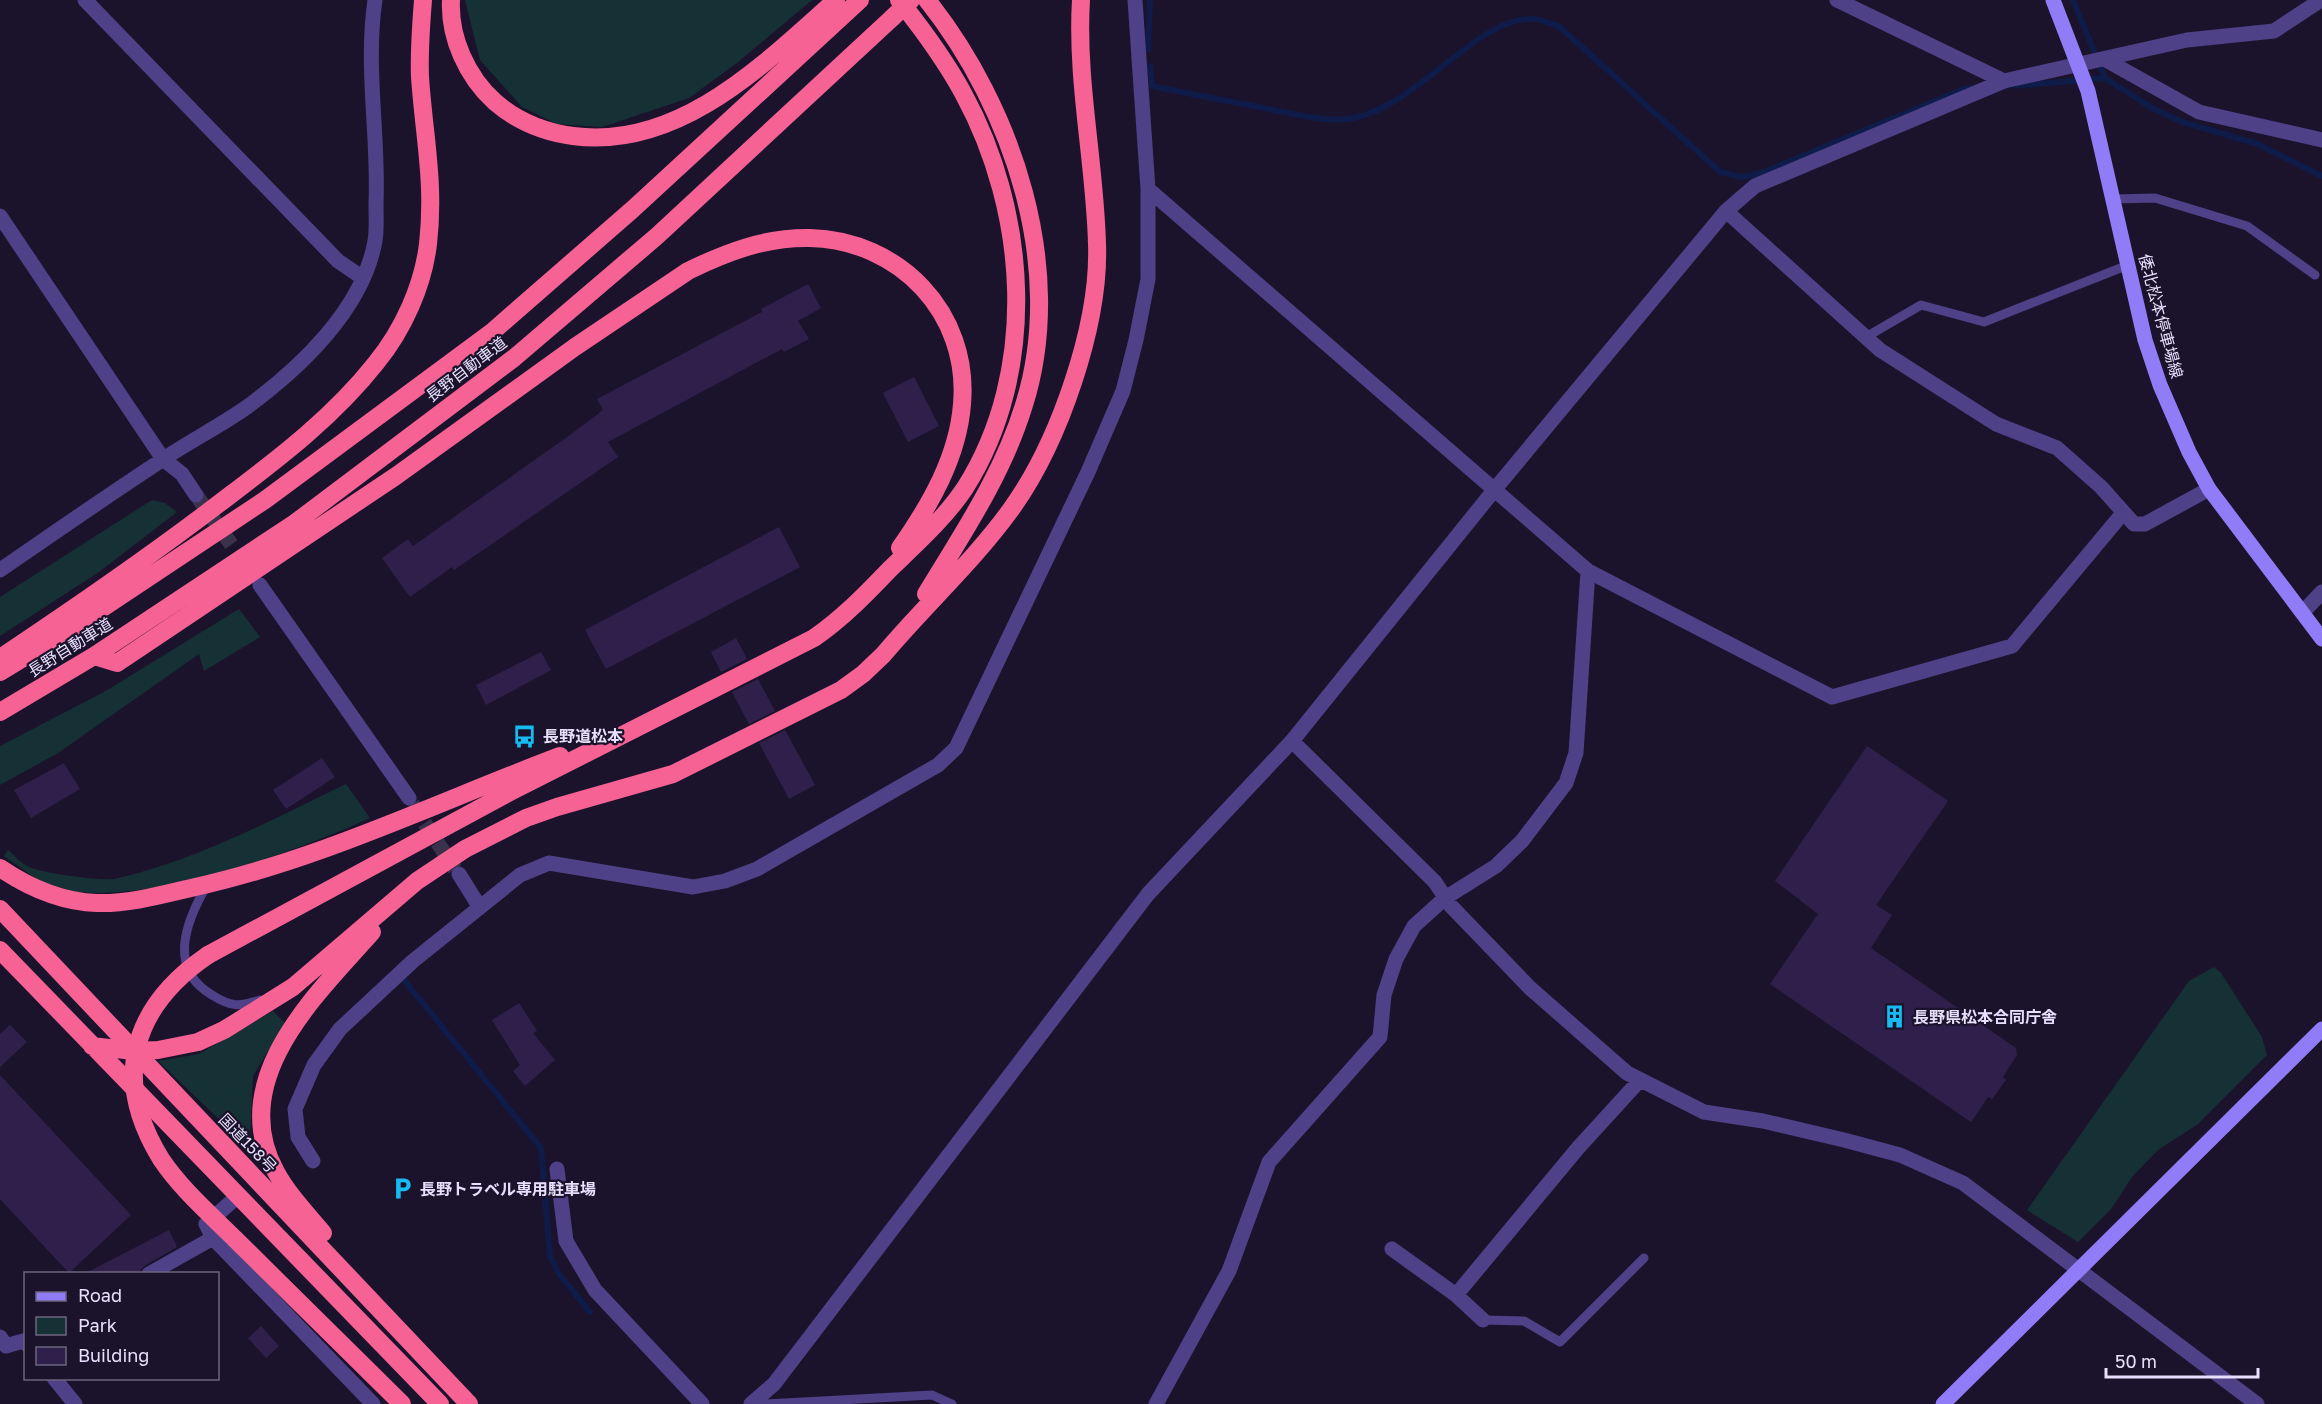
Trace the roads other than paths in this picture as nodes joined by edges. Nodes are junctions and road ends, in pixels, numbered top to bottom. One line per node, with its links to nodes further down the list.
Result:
1 (85, 0): 25 (street)
2 (375, 0): 25 (street)
3 (423, 0): 41 (highway)
4 (451, 0): 5 (highway)
5 (836, 0)
6 (860, 0): 42 (highway, 長野自動車道)
7 (899, 0): 36 (highway)
8 (911, 0): 40 (highway, 長野自動車道, bridge)
9 (927, 0): 38 (highway)
10 (1081, 0): 38 (highway)
11 (1135, 0): 19 (street)
12 (1837, 0): 17 (street)
13 (2053, 0): 16 (main road, 倭北松本停車場線)
14 (2321, 0): 15 (street)
15 (2106, 60): 16 (street); 18 (street)
16 (2080, 65): 17 (street); 20 (main road, 倭北松本停車場線)
17 (2004, 81): 21 (street)
18 (2322, 140)
19 (1148, 189): 28 (street); 52 (street)
20 (2113, 199): 23 (main road, 倭北松本停車場線); 24 (lane)
21 (1726, 211): 26 (street); 28 (street)
22 (0, 216): 27 (street)
23 (2128, 265): 26 (lane); 29 (main road, 倭北松本停車場線)
24 (2315, 275)
25 (363, 278): 27 (street)
26 (1866, 337): 31 (street)
27 (163, 459): 30 (street); 32 (street)
28 (1495, 489): 33 (street); 45 (street)
29 (2209, 489): 31 (street); 37 (main road, 倭北松本停車場線)
30 (196, 495)
31 (2123, 513): 33 (street)
32 (0, 570)
33 (1588, 571): 51 (street)
34 (261, 585): 46 (street)
35 (2322, 592): 37 (street)
36 (850, 610): 40 (highway); 44 (highway)
37 (2303, 612): 39 (main road, 倭北松本停車場線)
38 (901, 634): 49 (highway)
39 (2322, 639)
40 (94, 656): 43 (highway, 長野自動車道)
41 (0, 658)
42 (0, 672)
43 (0, 712)
44 (647, 723): 50 (highway); 76 (highway, bridge)
45 (1292, 741): 51 (street); 80 (street)
46 (408, 798)
47 (0, 868): 50 (highway)
48 (459, 874): 52 (street)
49 (417, 881): 55 (highway); 69 (highway)
50 (207, 885): 55 (lane)
51 (1445, 898): 59 (street); 83 (street)
52 (479, 906): 60 (street)
53 (0, 909): 58 (highway, 国道158号)
54 (0, 950): 57 (highway)
55 (293, 987): 58 (highway)
56 (2322, 1029): 66 (main road)
57 (92, 1046): 58 (highway); 62 (highway)
58 (133, 1051): 69 (highway, 国道158号)
59 (1640, 1080): 66 (street); 68 (street)
60 (313, 1161)
61 (556, 1169): 79 (street)
62 (238, 1196): 63 (street); 77 (highway)
63 (213, 1238): 67 (street); 75 (street)
64 (1392, 1249): 68 (street)
65 (1644, 1258): 70 (lane)
66 (2080, 1270): 84 (main road); 85 (street)
67 (153, 1272)
68 (1456, 1295): 70 (street)
69 (378, 1307): 78 (highway, 国道158号)
70 (1483, 1320)
71 (0, 1337): 72 (street)
72 (24, 1342)
73 (56, 1380): 74 (street)
74 (75, 1404)
75 (372, 1404)
76 (402, 1404)
77 (440, 1404)
78 (469, 1404)
79 (702, 1404)
80 (751, 1404)
81 (766, 1404): 82 (lane)
82 (952, 1404)
83 (1156, 1404)
84 (1943, 1404)
85 (2257, 1404)

